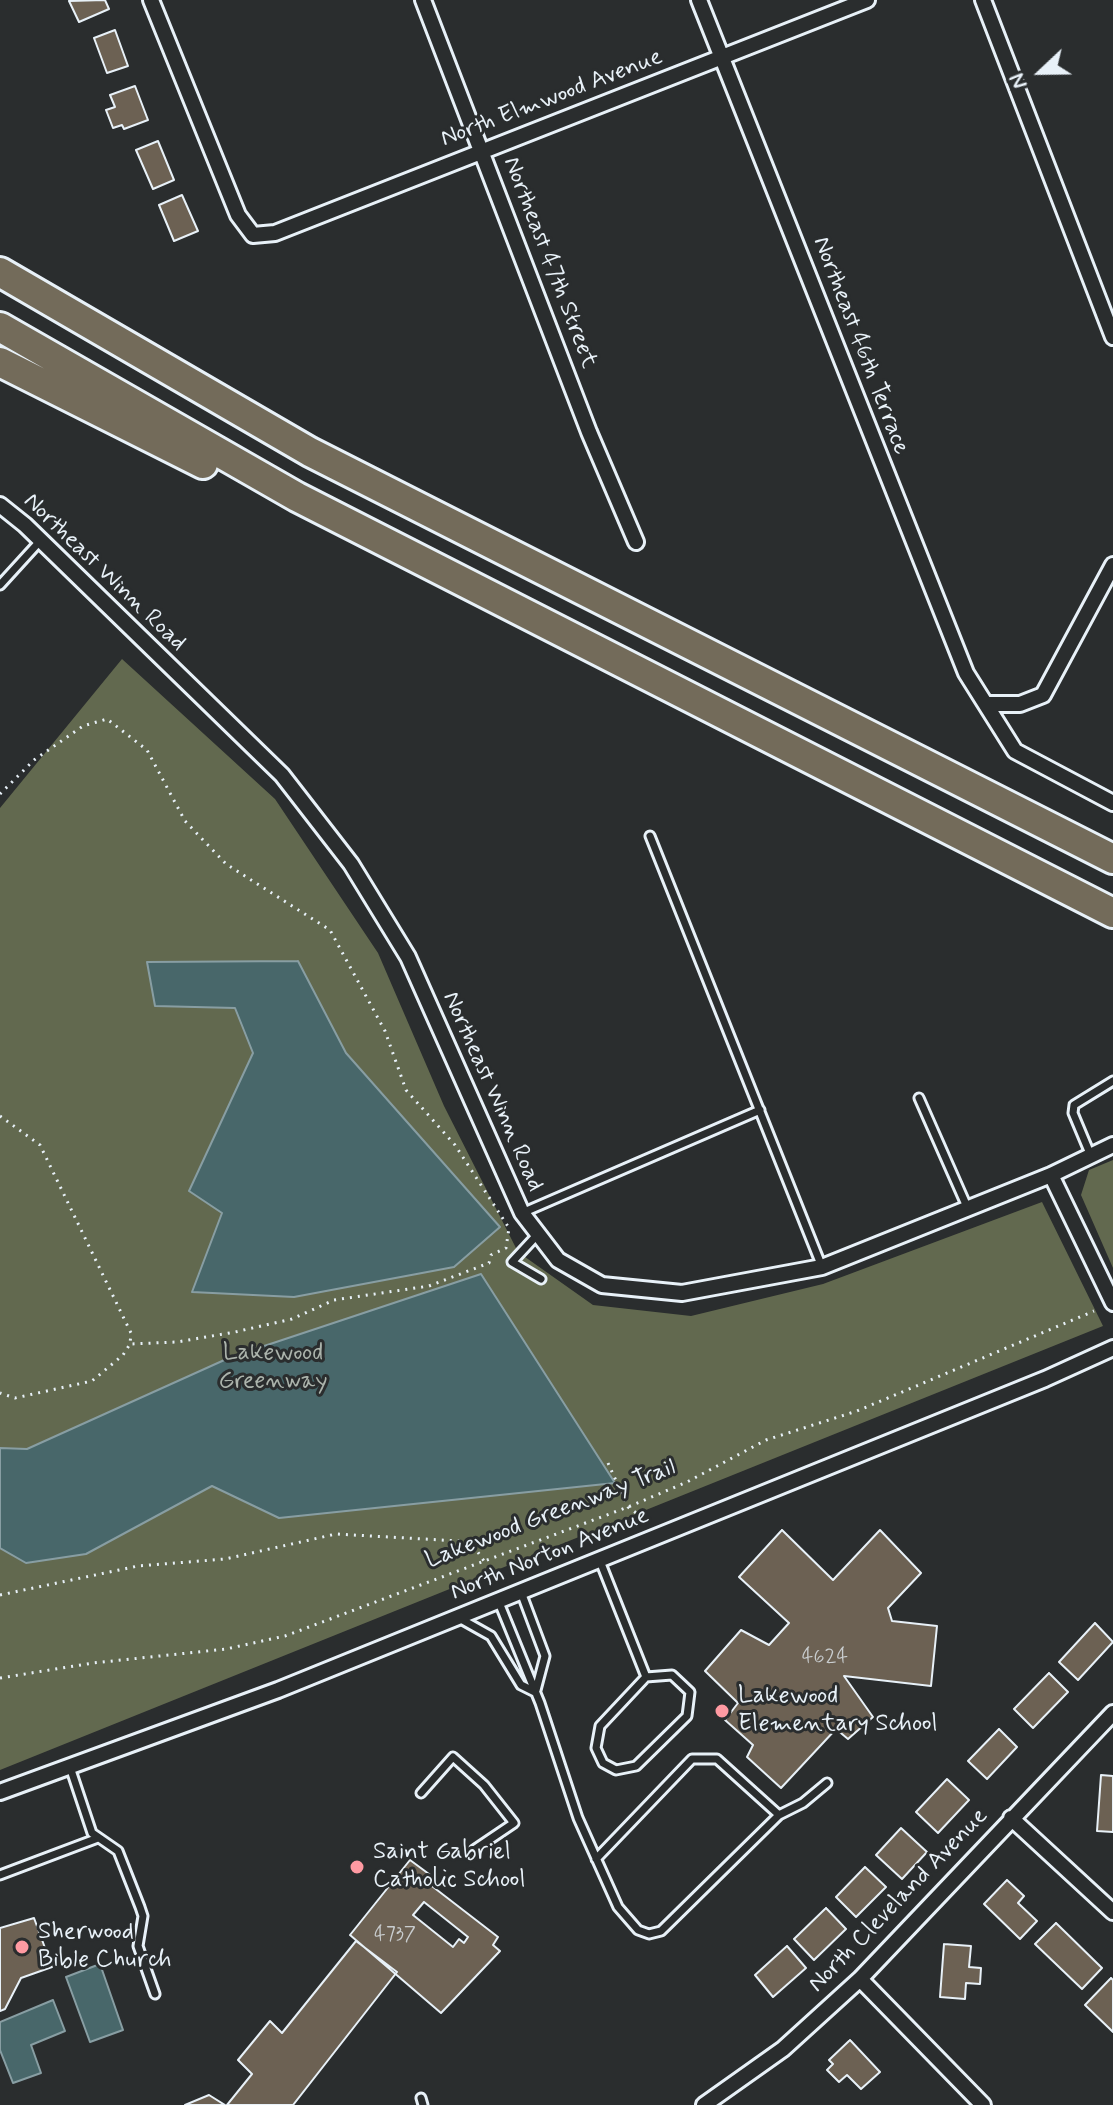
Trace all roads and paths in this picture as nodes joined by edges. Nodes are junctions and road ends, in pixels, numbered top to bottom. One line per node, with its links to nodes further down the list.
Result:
1 (151, 0): 7 (street, North Elmwood Avenue)
2 (423, 0): 7 (street, Northeast 47th Street)
3 (699, 0): 6 (street, Northeast 46th Terrace)
4 (867, 0): 6 (street, North Elmwood Avenue)
5 (983, 0): 10 (street)
6 (722, 56): 7 (street, North Elmwood Avenue); 18 (street, Northeast 46th Terrace)
7 (483, 149): 15 (street, Northeast 47th Street)
8 (0, 272): 22 (highway)
9 (0, 327): 12 (highway)
10 (1113, 337)
11 (0, 362): 12 (highway)
12 (297, 497): 23 (highway)
13 (0, 505): 14 (street, Northeast Winn Road)
14 (41, 540): 17 (lane); 32 (street, Northeast Winn Road)
15 (636, 542)
16 (1113, 565): 18 (street)
17 (0, 585)
18 (986, 704): 20 (street, Northeast 46th Terrace)
19 (0, 794): 38 (path)
20 (1113, 803)
21 (650, 836): 26 (lane)
22 (1113, 859)
23 (1113, 913)
24 (1113, 1081): 29 (lane)
25 (919, 1098): 31 (lane)
26 (760, 1110): 32 (lane); 34 (lane)
27 (0, 1116): 38 (path)
28 (1113, 1145): 29 (street, Northeast Winn Road)
29 (1091, 1156): 30 (street, Northeast Winn Road)
30 (1051, 1175): 31 (street, Northeast Winn Road); 36 (street)
31 (968, 1209): 34 (street, Northeast Winn Road)
32 (522, 1213): 33 (street, Northeast Winn Road)
33 (538, 1234): 34 (street, Northeast Winn Road); 35 (lane)
34 (822, 1267)
35 (541, 1279)
36 (1113, 1303)
37 (1094, 1311): 42 (path, Lakewood Greenway Trail)
38 (130, 1344): 40 (path)
39 (1113, 1348): 44 (street, North Norton Avenue)
40 (0, 1393)
41 (608, 1463): 42 (path)
42 (628, 1507): 43 (path); 45 (path, Lakewood Greenway Trail)
43 (639, 1515)
44 (599, 1559): 46 (street, North Norton Avenue); 50 (lane)
45 (484, 1561): 47 (path); 51 (path, Lakewood Greenway Trail)
46 (521, 1591): 48 (street, North Norton Avenue); 52 (lane)
47 (0, 1595)
48 (498, 1600): 49 (street, North Norton Avenue); 52 (lane)
49 (457, 1617): 52 (lane); 54 (street, North Norton Avenue)
50 (646, 1677): 50 (lane)
51 (0, 1678)
52 (535, 1692): 62 (lane)
53 (1113, 1713): 59 (street, North Cleveland Avenue)
54 (70, 1767): 56 (street, North Norton Avenue); 60 (lane)
55 (827, 1783): 58 (lane)
56 (0, 1792)
57 (421, 1793): 61 (lane)
58 (779, 1815): 62 (lane); 62 (lane)
59 (1011, 1818): 64 (street); 65 (street, North Cleveland Avenue)
60 (98, 1838): 63 (lane); 66 (lane)
61 (474, 1850)
62 (596, 1859)
63 (0, 1875)
64 (1113, 1912)
65 (860, 1979): 67 (street, North Cleveland Avenue); 68 (street)
66 (155, 1994)
67 (704, 2105)
68 (983, 2105)

